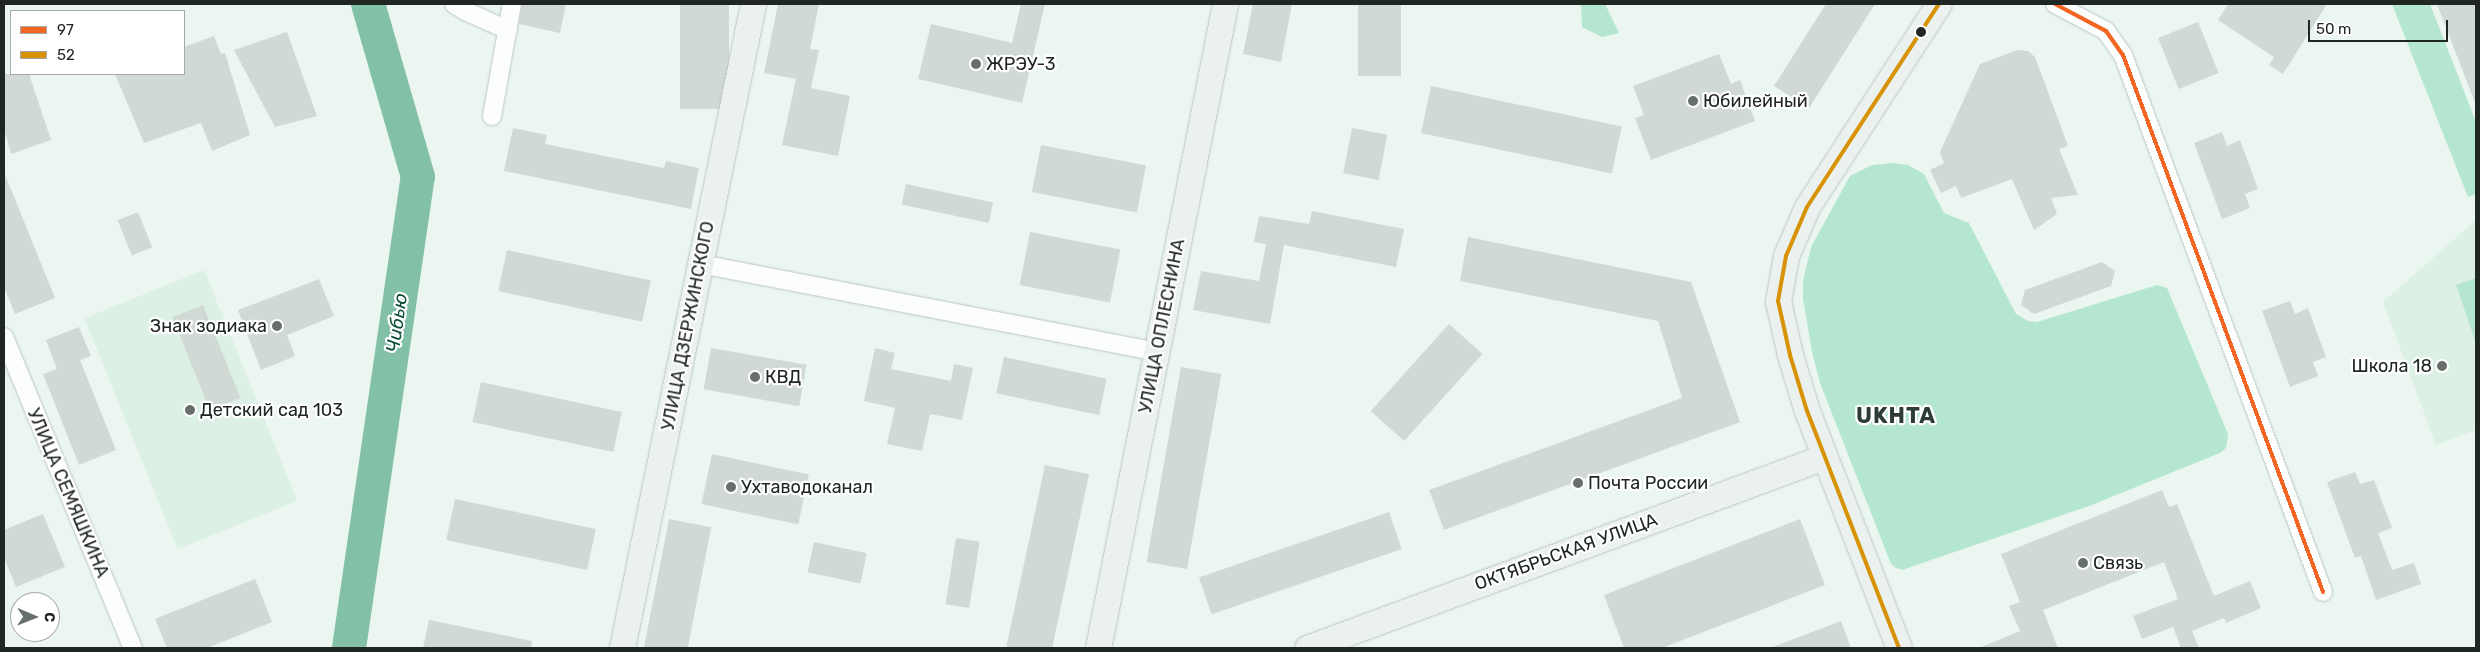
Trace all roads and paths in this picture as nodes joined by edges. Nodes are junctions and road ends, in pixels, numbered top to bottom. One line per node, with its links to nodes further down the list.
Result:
1 (454, 4): 7 (street)
2 (512, 4): 7 (street)
3 (753, 4): 9 (street, УЛИЦА ДЗЕРЖИНСКОГО)
4 (1225, 4): 11 (street, УЛИЦА ОПЛЕСНИНА)
5 (1939, 4): 12 (street)
6 (2055, 4): 13 (street)
7 (508, 30): 8 (street)
8 (492, 116)
9 (701, 264): 11 (street); 15 (street, УЛИЦА ДЗЕРЖИНСКОГО)
10 (4, 337): 14 (street, УЛИЦА СЕМЯШКИНА)
11 (1156, 352): 16 (street, УЛИЦА ОПЛЕСНИНА)
12 (1824, 457): 17 (street, ОКТЯБРЬСКАЯ УЛИЦА); 18 (street)
13 (2322, 592)
14 (133, 648)
15 (622, 648)
16 (1098, 648)
17 (1307, 648)
18 (1899, 648)

